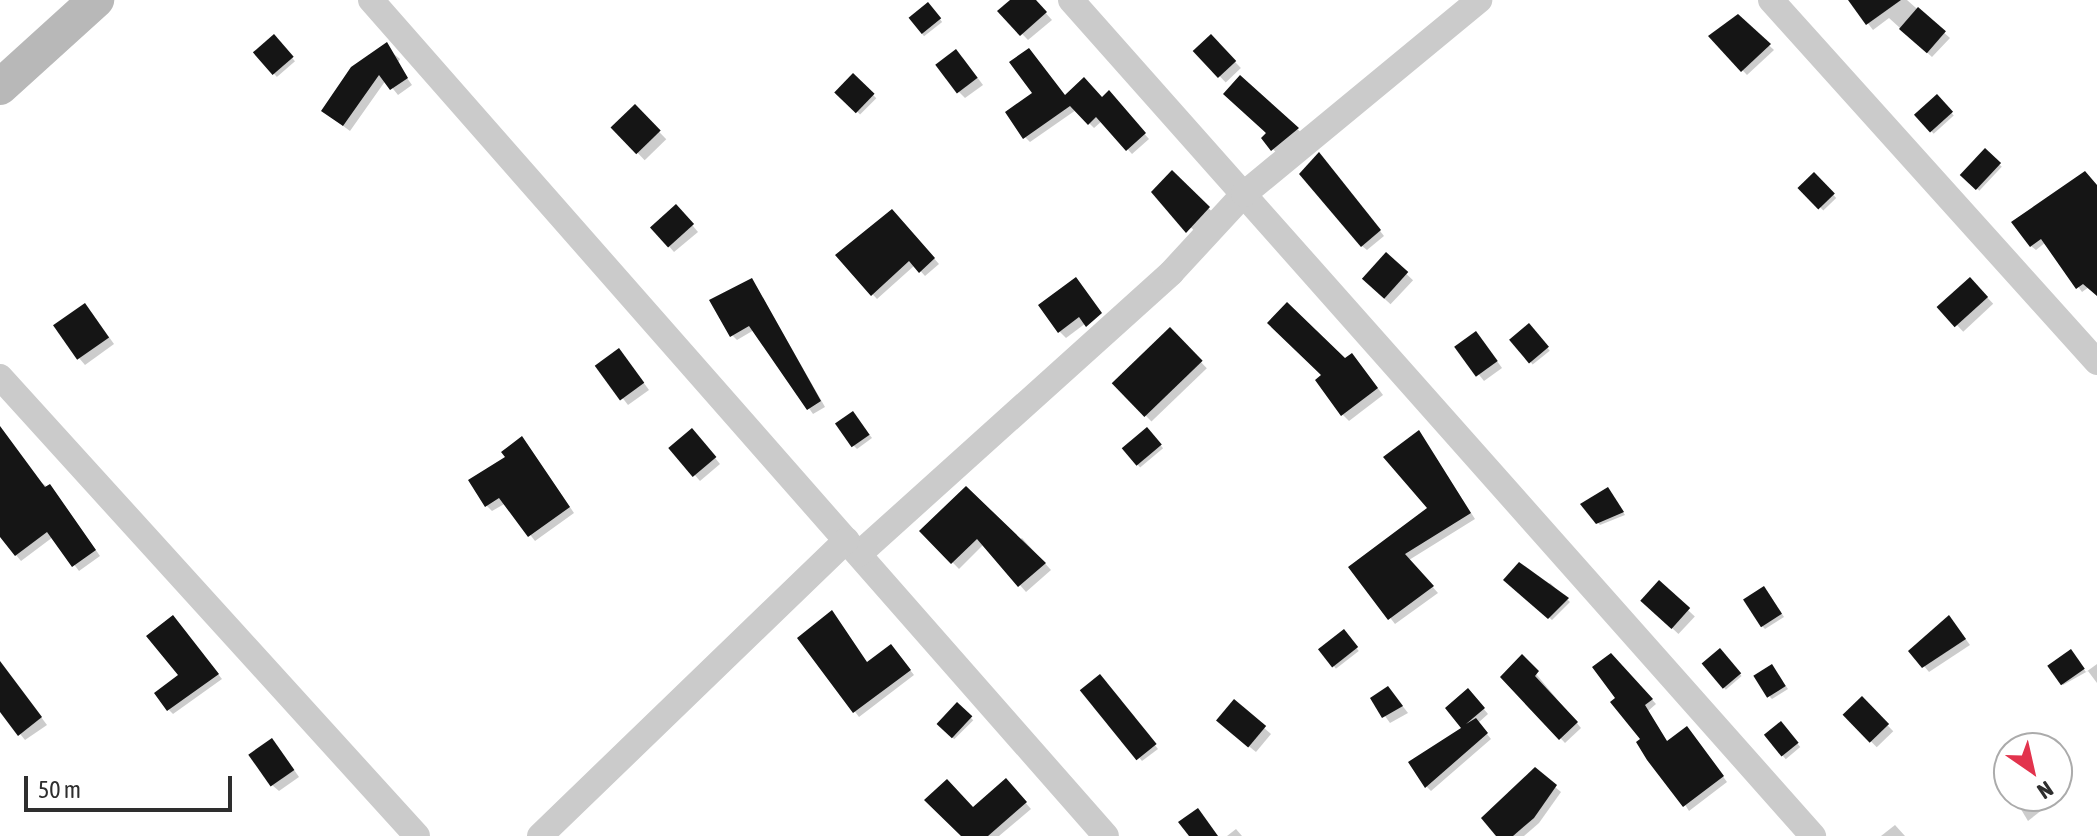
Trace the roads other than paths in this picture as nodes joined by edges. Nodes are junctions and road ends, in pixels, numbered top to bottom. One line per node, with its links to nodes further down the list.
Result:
1 (96, 0): 6 (main road)
2 (371, 0): 10 (street)
3 (1071, 0): 7 (street)
4 (1479, 0): 7 (street)
5 (1771, 0): 8 (street)
6 (0, 87)
7 (1244, 194): 10 (street); 14 (street)
8 (2097, 362)
9 (0, 377): 11 (street)
10 (852, 547): 12 (street); 13 (street)
11 (417, 836)
12 (540, 836)
13 (1106, 836)
14 (1813, 836)

